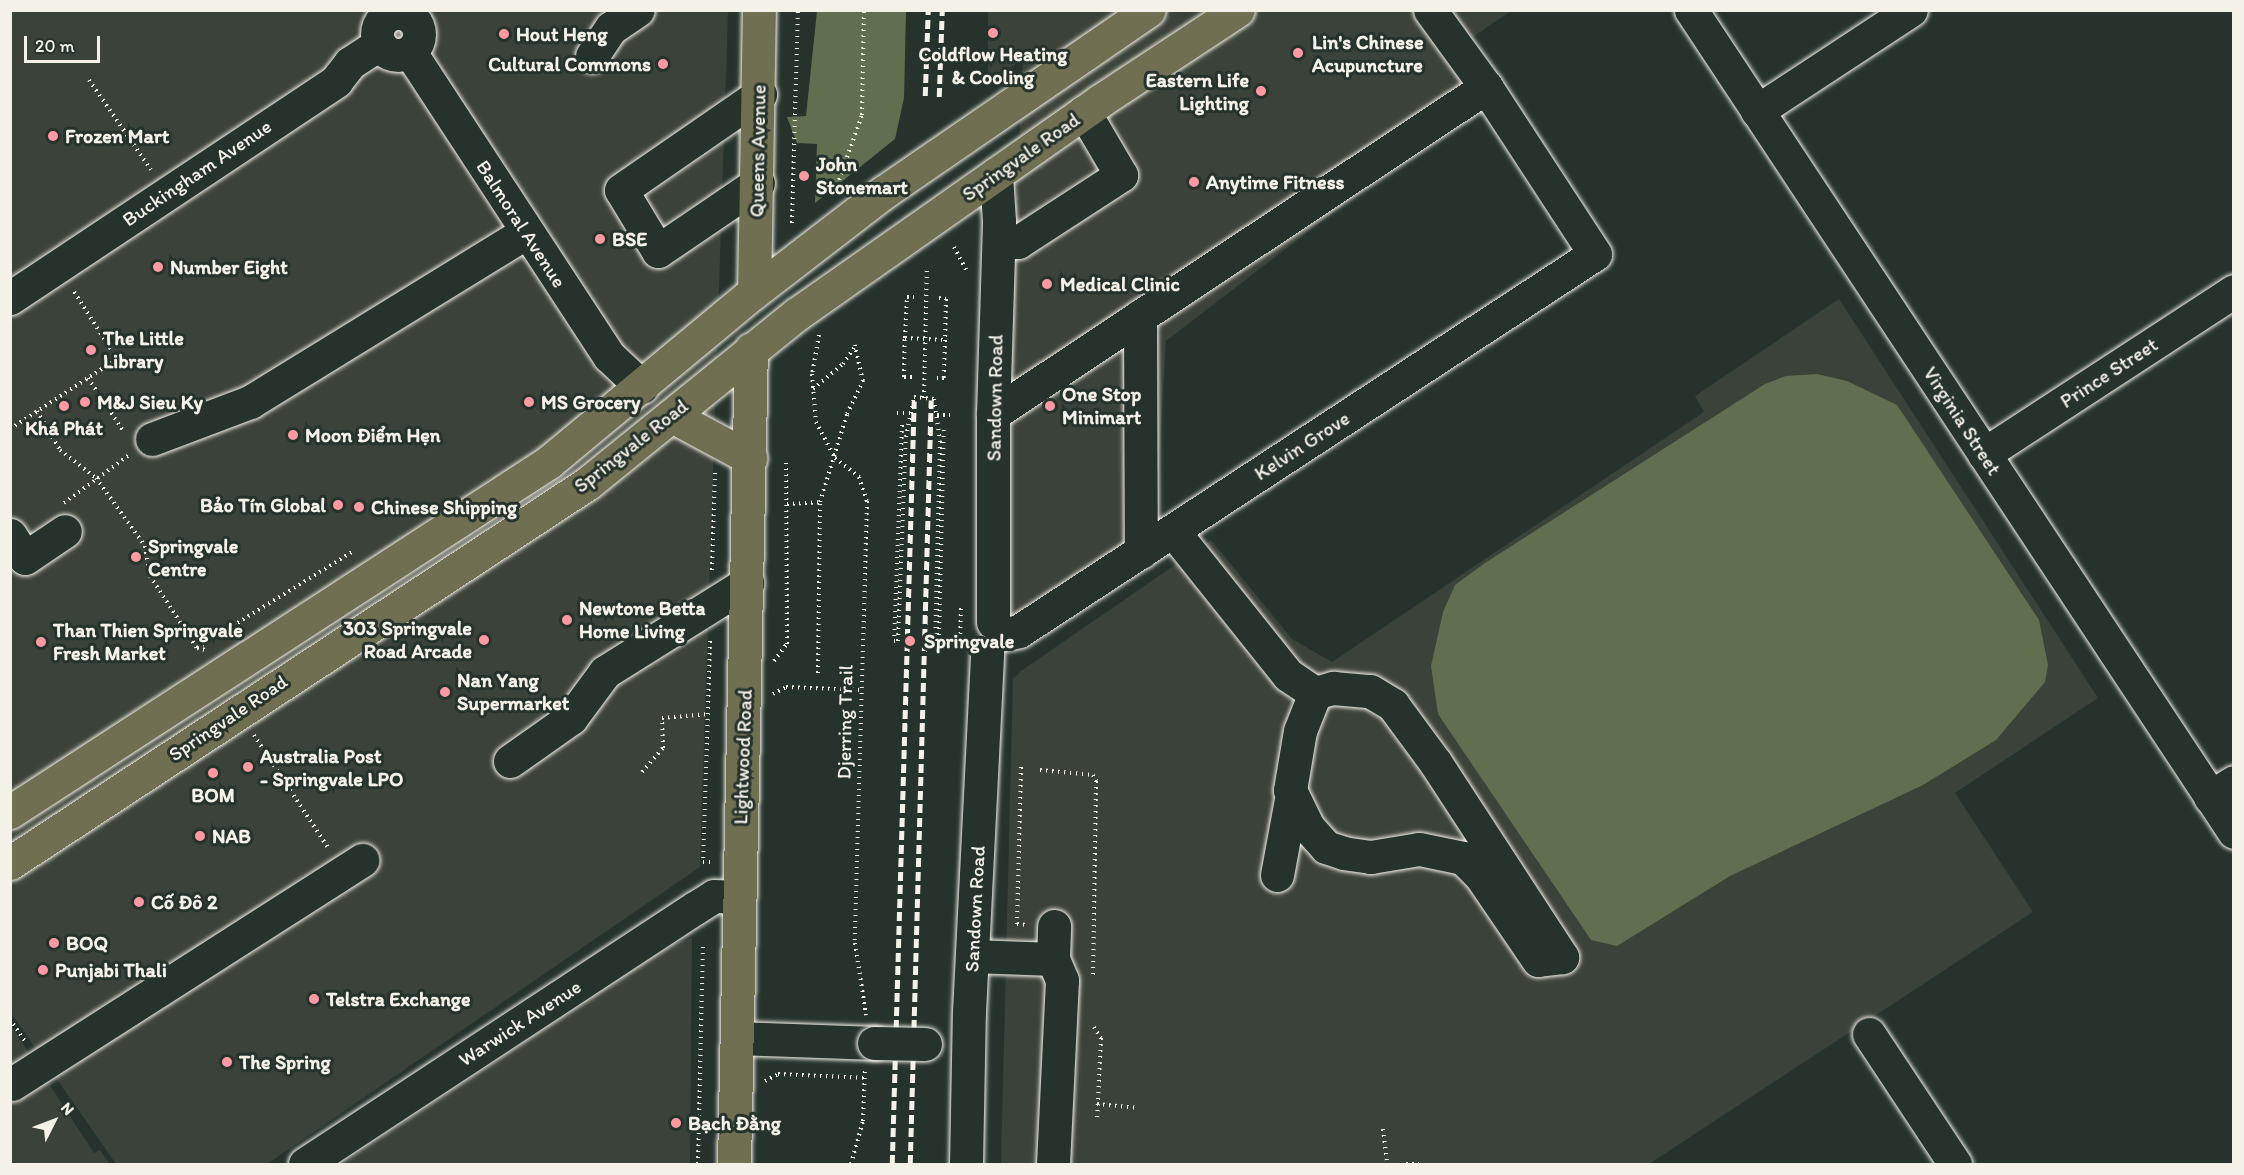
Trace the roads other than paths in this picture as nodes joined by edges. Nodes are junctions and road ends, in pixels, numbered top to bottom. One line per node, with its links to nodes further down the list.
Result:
1 (638, 10): 9 (street)
2 (759, 10): 11 (main road, Queens Avenue)
3 (1149, 10): 20 (main road, Springvale Road)
4 (1238, 10): 13 (main road, Springvale Road)
5 (1691, 10): 12 (street, Virginia Street)
6 (1911, 10): 12 (street)
7 (1433, 15): 10 (street)
8 (401, 26): 16 (street, Balmoral Avenue); 21 (street, Buckingham Avenue)
9 (592, 56)
10 (1486, 87): 22 (street); 31 (street, Kelvin Grove)
11 (760, 94): 15 (main road, Queens Avenue); 15 (street)
12 (1757, 111): 28 (street, Virginia Street)
13 (1084, 112): 14 (main road, Springvale Road); 17 (street)
14 (996, 174): 17 (street, Sandown Road); 23 (main road, Springvale Road)
15 (758, 183): 20 (main road, Queens Avenue)
16 (523, 226): 18 (street); 24 (street, Balmoral Avenue); 27 (street)
17 (999, 241): 25 (street, Sandown Road)
18 (442, 257)
19 (2234, 291): 28 (street, Prince Street)
20 (754, 292): 23 (main road, Queens Avenue); 24 (main road, Springvale Road)
21 (10, 298)
22 (1140, 316): 25 (street); 33 (street)
23 (751, 349): 26 (main road, Springvale Road); 29 (main road, Lightwood Road)
24 (642, 387): 40 (main road, Springvale Road)
25 (993, 414): 35 (street, Sandown Road)
26 (672, 416): 29 (main road); 42 (main road, Springvale Road)
27 (144, 445)
28 (1984, 454): 38 (street, Virginia Street)
29 (750, 458): 34 (main road, Lightwood Road)
30 (65, 531): 32 (street)
31 (1173, 531): 33 (street, Kelvin Grove); 36 (street)
32 (10, 535)
33 (1141, 552): 35 (street, Kelvin Grove)
34 (747, 583): 37 (street); 45 (main road, Lightwood Road)
35 (987, 640): 47 (street, Sandown Road)
36 (1315, 693): 39 (street); 39 (street)
37 (510, 761)
38 (2222, 790): 41 (street, Virginia Street)
39 (1292, 794): 44 (street)
40 (10, 812)
41 (2234, 832)
42 (10, 862)
43 (353, 866): 52 (street)
44 (1277, 875)
45 (739, 897): 50 (main road, Lightwood Road); 53 (street, Warwick Avenue)
46 (1054, 926): 48 (street)
47 (972, 956): 48 (street); 51 (street, Sandown Road)
48 (1053, 959): 56 (street)
49 (1869, 1034): 57 (street)
50 (738, 1038): 51 (street, bridge); 54 (main road, Lightwood Road)
51 (970, 1045): 55 (street, Sandown Road)
52 (12, 1084)
53 (305, 1164)
54 (734, 1164)
55 (966, 1164)
56 (1053, 1164)
57 (1955, 1164)

